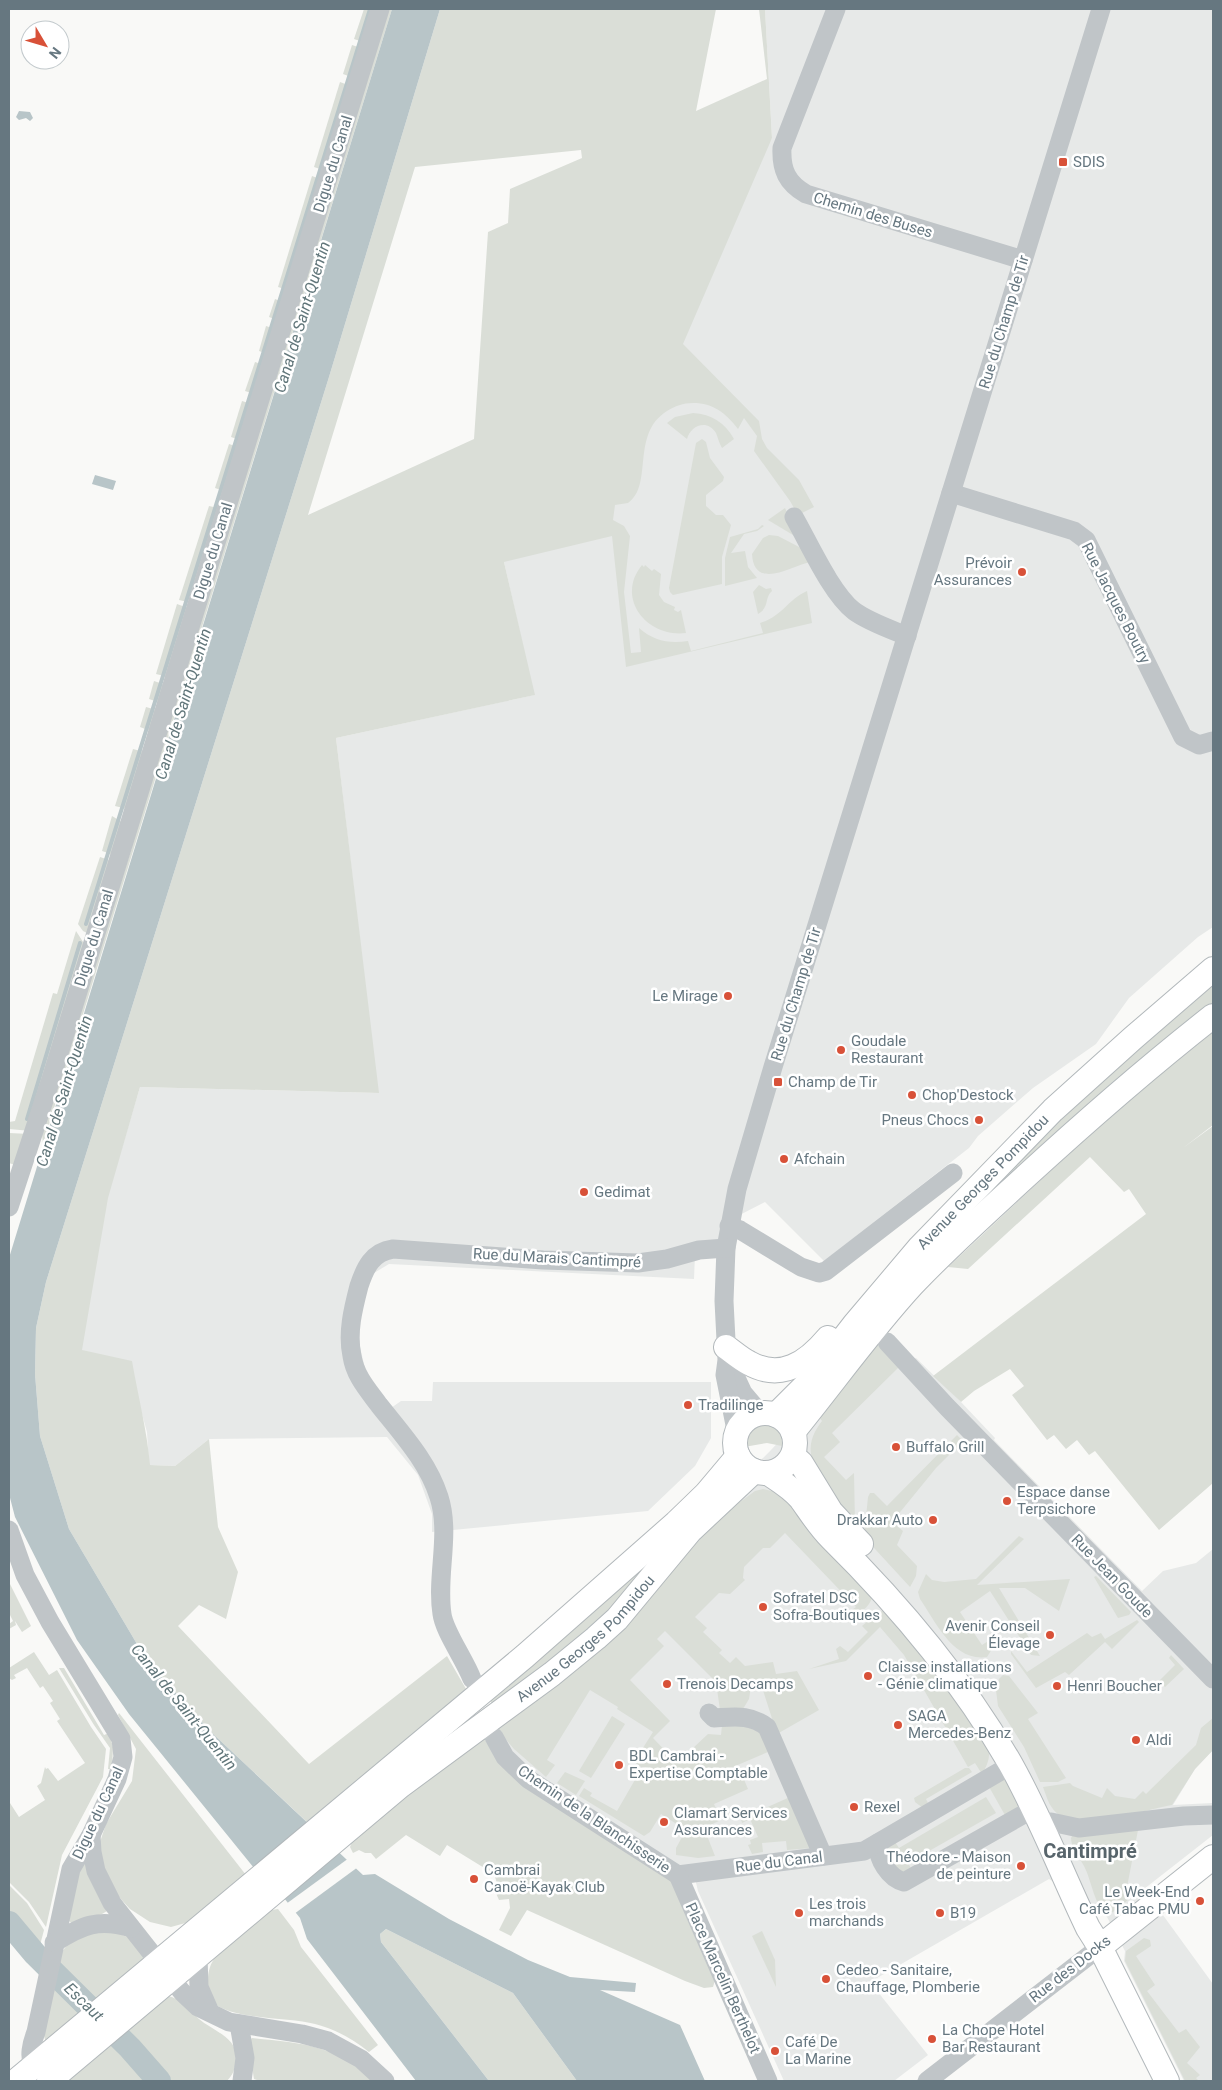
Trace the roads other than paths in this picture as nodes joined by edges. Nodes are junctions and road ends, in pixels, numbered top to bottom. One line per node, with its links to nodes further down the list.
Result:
1 (380, 9): 12 (street, Digue du Canal)
2 (836, 9): 4 (street, Chemin des Buses)
3 (1101, 9): 4 (street, Rue du Champ de Tir)
4 (1023, 260): 5 (street, Rue du Champ de Tir)
5 (951, 493): 7 (street, Rue du Champ de Tir); 8 (street, Rue Jacques Boutry)
6 (794, 517): 7 (street)
7 (907, 636): 15 (street, Rue du Champ de Tir)
8 (1213, 741)
9 (1213, 969): 14 (main road, Avenue Georges Pompidou)
10 (1213, 1016): 20 (main road, Avenue Georges Pompidou)
11 (953, 1173): 15 (street)
12 (12, 1182): 13 (street, Digue du Canal)
13 (9, 1206)
14 (943, 1223): 18 (main road); 19 (main road, Avenue Georges Pompidou)
15 (729, 1226): 16 (street, Rue du Champ de Tir)
16 (726, 1248): 18 (street, Rue du Champ de Tir); 24 (street, Rue du Marais Cantimpré)
17 (887, 1342): 25 (street, Rue Jean Goude)
18 (726, 1353): 19 (street); 22 (street, Rue du Champ de Tir)
19 (769, 1415): 20 (main road); 22 (main road)
20 (793, 1432): 21 (main road)
21 (793, 1456): 22 (main road); 31 (main road)
22 (749, 1459): 28 (main road); 29 (main road, Avenue Georges Pompidou); 29 (main road, Avenue Georges Pompidou)
23 (9, 1530): 32 (street, Digue du Canal)
24 (472, 1679)
25 (1213, 1679)
26 (709, 1713): 34 (street)
27 (494, 1737): 36 (street, Chemin de la Blanchisserie)
28 (1011, 1765): 31 (main road); 33 (street, Rue du Canal)
29 (394, 1778): 38 (main road)
30 (1213, 1815): 31 (street)
31 (1042, 1816): 33 (street); 39 (main road)
32 (91, 1835): 37 (street); 40 (street, Digue du Canal)
33 (878, 1844): 34 (street, Rue du Canal)
34 (824, 1856): 36 (street, Rue du Canal)
35 (1213, 1856): 39 (main road, Rue des Docks)
36 (678, 1875): 48 (street, Place Marcelin Berthelot)
37 (131, 1928): 40 (street); 42 (street)
38 (211, 1933): 41 (main road); 42 (main road)
39 (1100, 1947): 49 (street, Rue des Docks); 50 (main road)
40 (53, 1950): 45 (street, Digue du Canal)
41 (198, 1956): 42 (main road); 43 (street)
42 (165, 1971): 43 (street); 45 (main road)
43 (210, 2012): 44 (street)
44 (239, 2024): 46 (street); 47 (street)
45 (42, 2075)
46 (242, 2081)
47 (385, 2081)
48 (768, 2081)
49 (927, 2081)
50 (1167, 2081)

